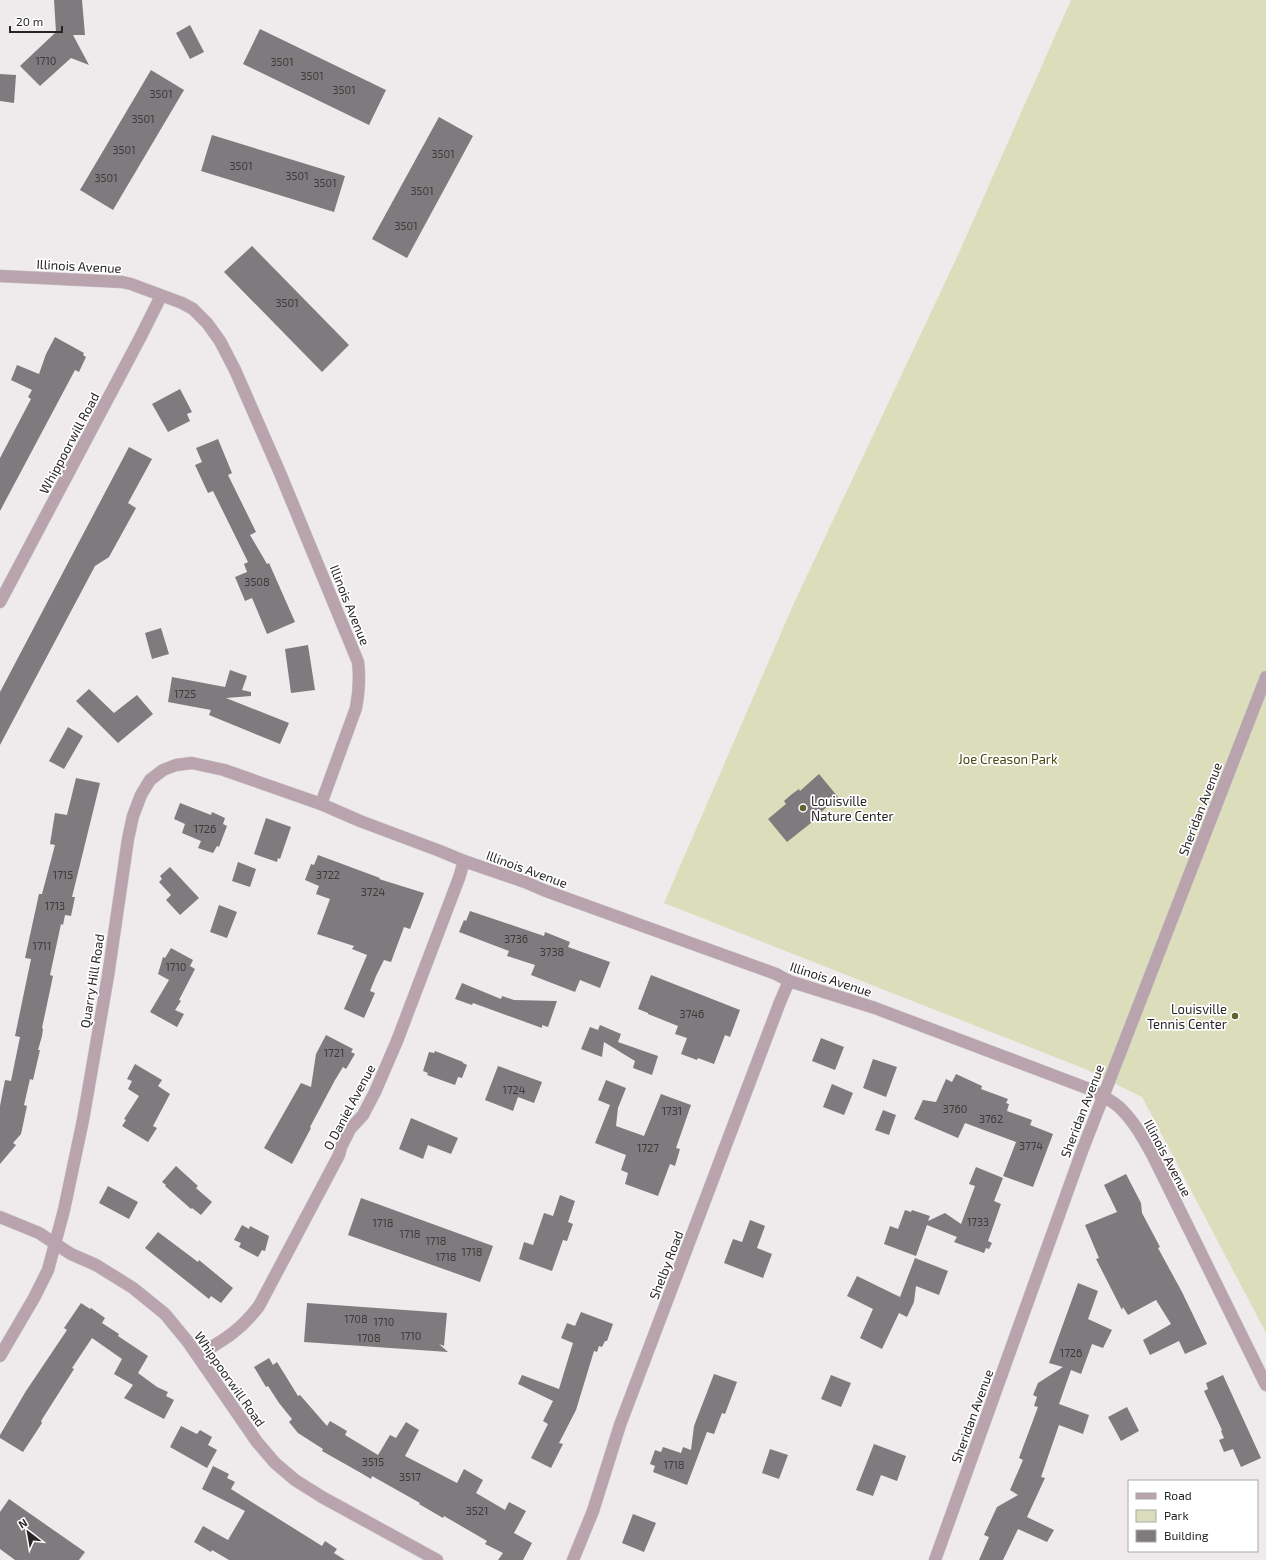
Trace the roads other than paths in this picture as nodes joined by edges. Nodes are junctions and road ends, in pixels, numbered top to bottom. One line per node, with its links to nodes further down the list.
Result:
1 (0, 276): 2 (street, Illinois Avenue)
2 (161, 296): 3 (street, Whippoorwill Road); 5 (street, Illinois Avenue)
3 (0, 602)
4 (1266, 676): 8 (street, Sheridan Avenue)
5 (321, 804): 6 (street, Illinois Avenue); 10 (street, Quarry Hill Road)
6 (464, 861): 7 (street, Illinois Avenue); 11 (street, O Daniel Avenue)
7 (789, 981): 8 (street, Illinois Avenue); 15 (street, Shelby Road)
8 (1103, 1096): 13 (street, Illinois Avenue); 16 (street, Sheridan Avenue)
9 (0, 1217): 10 (street, Whippoorwill Road)
10 (55, 1244): 11 (street, Whippoorwill Road); 12 (street, Quarry Hill Road)
11 (198, 1355): 14 (street, Whippoorwill Road)
12 (0, 1356)
13 (1266, 1384)
14 (437, 1560)
15 (573, 1560)
16 (935, 1560)

